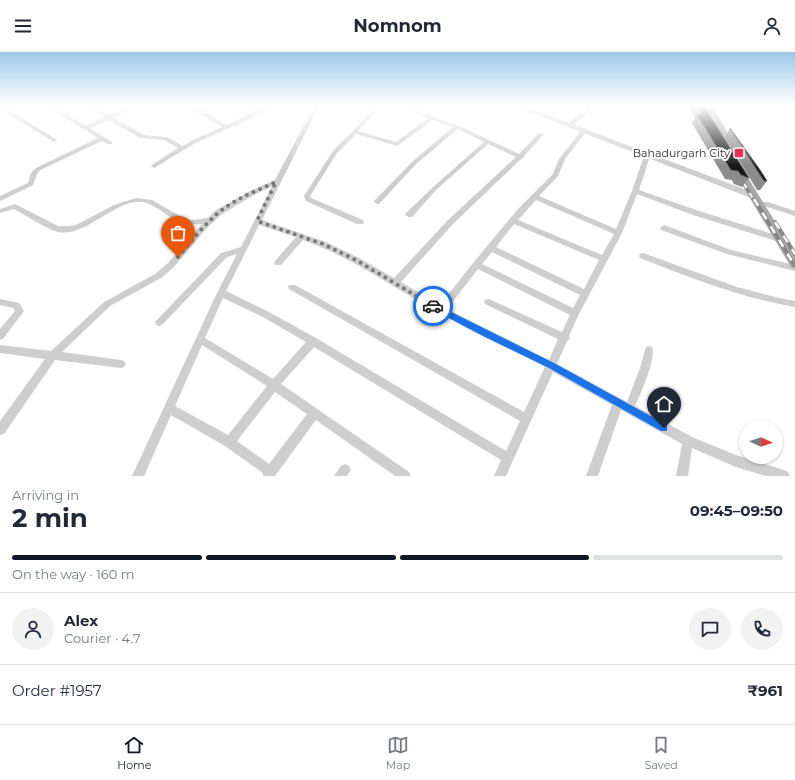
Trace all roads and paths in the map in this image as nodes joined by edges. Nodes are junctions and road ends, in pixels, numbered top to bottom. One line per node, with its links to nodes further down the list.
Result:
1 (31, 126): 19 (street)
2 (82, 126): 14 (street)
3 (91, 126): 14 (street)
4 (125, 126): 22 (street)
5 (305, 126): 26 (street)
6 (360, 126): 15 (street)
7 (422, 126): 15 (street)
8 (454, 126): 13 (street)
9 (569, 126): 16 (street)
10 (712, 126): 28 (main road)
11 (720, 126): 32 (main road)
12 (226, 127): 22 (street)
13 (457, 127): 20 (street); 31 (street)
14 (86, 128): 18 (street)
15 (354, 132): 39 (street)
16 (583, 132): 24 (street); 29 (street)
17 (541, 134): 23 (street)
18 (103, 138): 21 (street); 30 (street)
19 (54, 140)
20 (488, 141): 23 (street); 35 (street)
21 (110, 143)
22 (182, 148): 25 (street)
23 (521, 156): 53 (street)
24 (647, 156): 27 (street); 28 (street)
25 (154, 166)
26 (276, 182): 36 (street); 37 (street)
27 (635, 191): 41 (street); 43 (street)
28 (754, 196): 43 (main road)
29 (535, 197): 38 (street); 41 (street)
30 (0, 200)
31 (377, 202)
32 (766, 204): 34 (street); 45 (main road)
33 (0, 211): 36 (street)
34 (795, 214)
35 (409, 215)
36 (210, 220): 69 (street)
37 (257, 221): 42 (street); 46 (street)
38 (513, 221): 44 (street); 48 (street)
39 (360, 222)
40 (664, 228): 52 (street)
41 (618, 233): 48 (street)
42 (301, 237): 49 (street); 53 (street)
43 (779, 239): 50 (main road)
44 (491, 248): 51 (street); 56 (street)
45 (795, 248)
46 (243, 249): 55 (street); 62 (street)
47 (643, 256): 59 (street)
48 (604, 259): 56 (street)
49 (278, 263)
50 (795, 264)
51 (476, 265): 60 (street); 61 (street)
52 (795, 268)
53 (395, 283): 60 (street)
54 (292, 287): 77 (street)
55 (220, 293): 65 (street); 66 (street)
56 (586, 294): 61 (street)
57 (0, 302): 63 (street)
58 (488, 302): 64 (street)
59 (795, 304)
60 (441, 310): 71 (street)
61 (575, 313): 64 (street)
62 (159, 322)
63 (0, 336)
64 (565, 338): 71 (street)
65 (200, 339): 72 (street); 74 (street)
66 (313, 341): 72 (street); 81 (street)
67 (0, 349): 69 (street)
68 (649, 350): 75 (street)
69 (53, 355): 70 (street); 78 (street)
70 (121, 364)
71 (552, 366): 73 (street); 77 (street)
72 (274, 385): 76 (street); 80 (street)
73 (618, 403): 75 (street); 87 (street)
74 (168, 408): 80 (street); 84 (street)
75 (629, 409): 79 (street)
76 (314, 414): 82 (street); 85 (street)
77 (527, 419): 81 (street)
78 (0, 430)
79 (688, 441): 83 (street); 88 (street)
80 (229, 442): 82 (street)
81 (508, 458): 86 (street)
82 (270, 474)
83 (766, 474): 89 (street)
84 (138, 476)
85 (405, 476)
86 (500, 476)
87 (592, 476)
88 (682, 476)
89 (784, 476)

